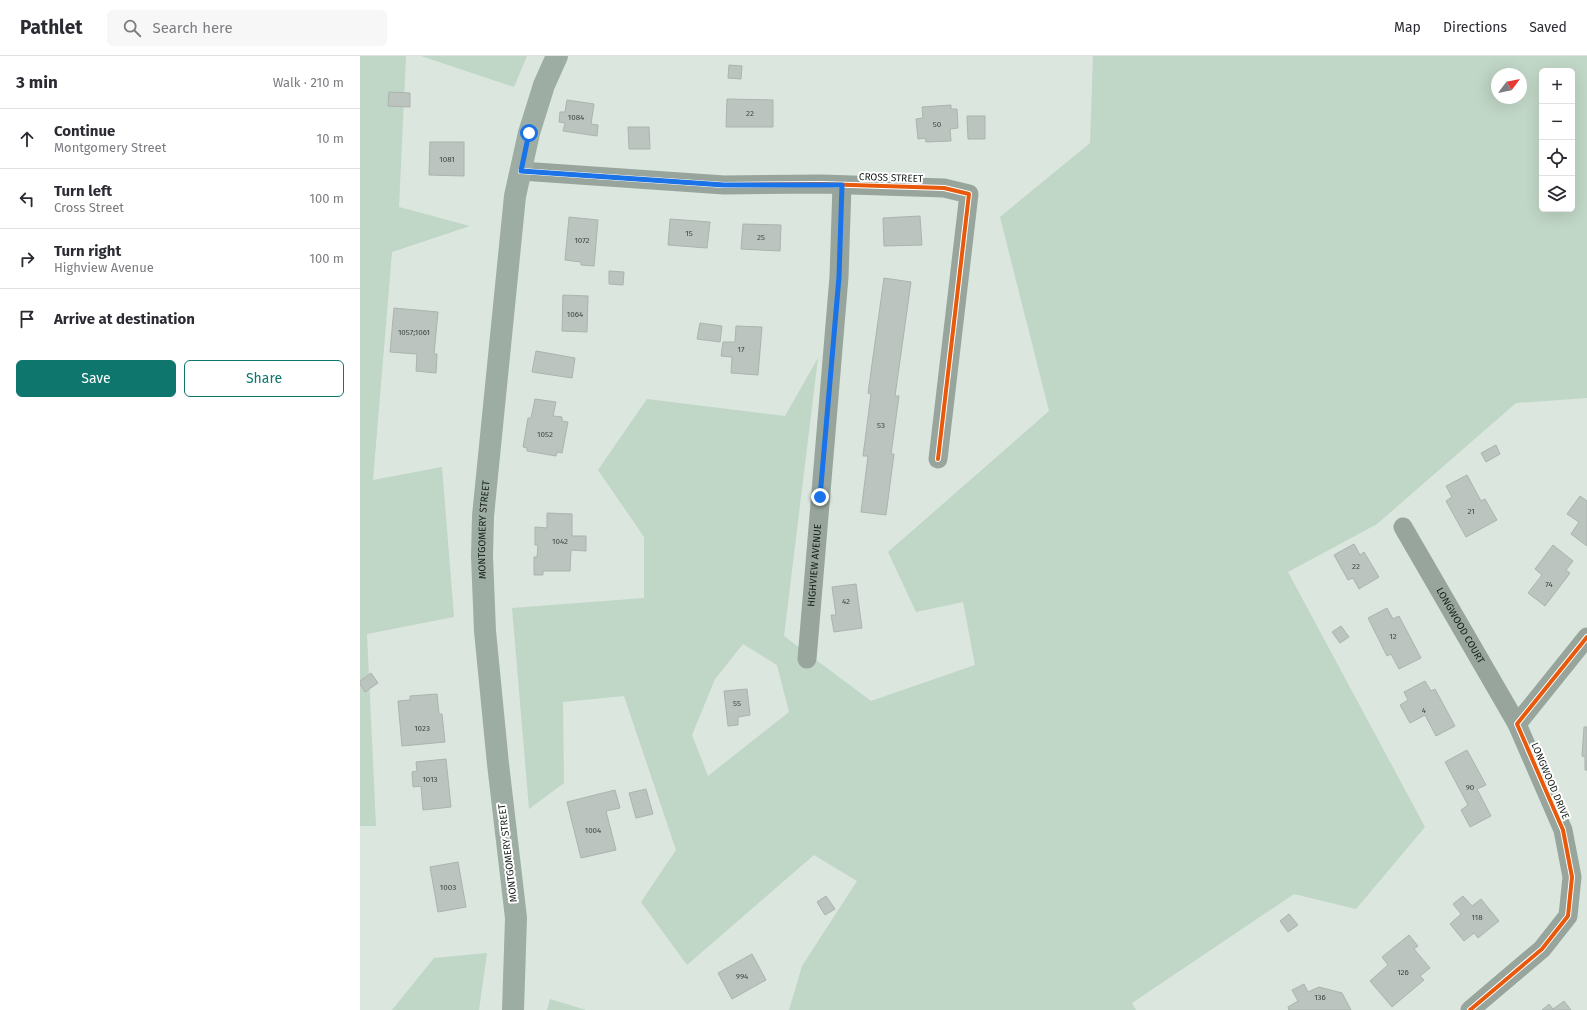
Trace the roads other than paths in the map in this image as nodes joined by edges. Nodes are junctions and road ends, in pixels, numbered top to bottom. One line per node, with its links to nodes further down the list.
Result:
1 (557, 56): 2 (main road, MONTGOMERY STREET)
2 (521, 171): 3 (street, CROSS STREET); 9 (main road, MONTGOMERY STREET)
3 (842, 185): 4 (street, CROSS STREET); 7 (street, HIGHVIEW AVENUE)
4 (938, 459)
5 (1403, 527): 8 (street, LONGWOOD COURT)
6 (1587, 637): 8 (street)
7 (807, 659)
8 (1517, 724): 10 (street, LONGWOOD DRIVE)
9 (513, 1010)
10 (1470, 1010)

